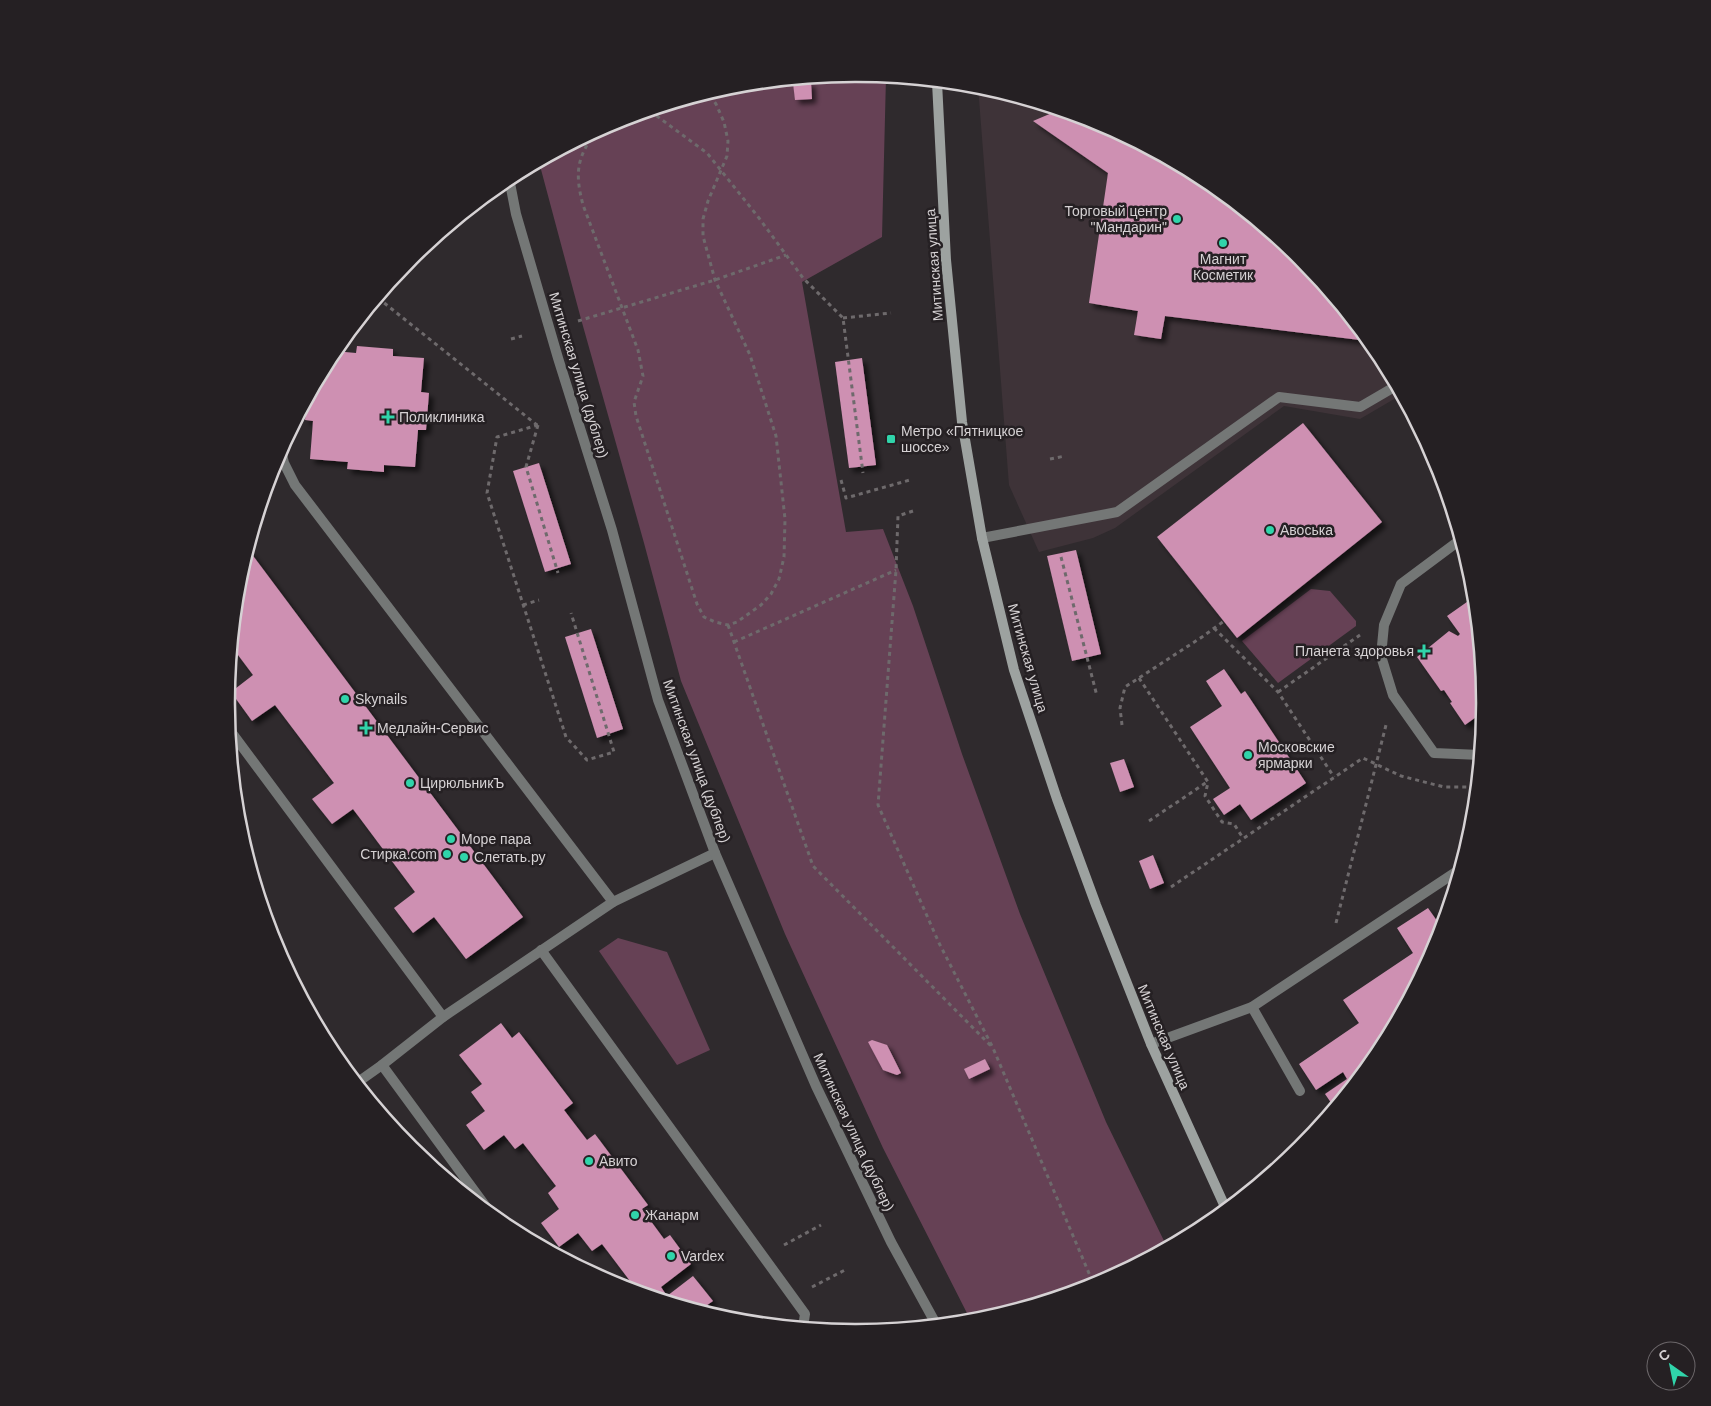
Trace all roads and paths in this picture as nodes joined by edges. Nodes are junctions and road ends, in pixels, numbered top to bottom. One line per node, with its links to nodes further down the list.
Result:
1 (937, 88): 25 (main road, Митинская улица)
2 (713, 99): 5 (path)
3 (656, 115): 5 (path)
4 (590, 142): 10 (path)
5 (722, 169): 7 (path); 8 (path)
6 (511, 187): 51 (street, Митинская улица (дублер))
7 (786, 255): 8 (path); 12 (path)
8 (715, 280): 10 (path); 34 (path)
9 (383, 302): 17 (path)
10 (622, 308): 13 (path); 34 (path)
11 (891, 313): 12 (path)
12 (843, 318): 21 (path)
13 (578, 320)
14 (522, 336): 15 (path)
15 (511, 339)
16 (1391, 389): 25 (street)
17 (538, 425): 29 (path); 31 (path)
18 (1064, 456): 19 (path)
19 (1050, 459)
20 (284, 462): 54 (street)
21 (863, 473)
22 (841, 480): 23 (path)
23 (910, 480)
24 (914, 511): 28 (path)
25 (982, 538): 59 (main road, Митинская улица)
26 (1455, 543): 35 (street)
27 (1061, 557): 41 (path)
28 (896, 570): 37 (path); 60 (path)
29 (558, 573)
30 (539, 600): 31 (path)
31 (523, 605): 32 (path)
32 (571, 613)
33 (1224, 621): 36 (path)
34 (728, 625): 37 (path)
35 (1384, 626): 39 (path); 40 (street)
36 (1214, 628): 38 (path); 39 (path)
37 (734, 642): 60 (path)
38 (1139, 678): 42 (path); 47 (path)
39 (1278, 692): 46 (path)
40 (1393, 695): 44 (street); 45 (path)
41 (1097, 696)
42 (1122, 725)
43 (236, 738): 58 (street)
44 (1474, 755)
45 (1376, 763): 46 (path); 48 (path); 56 (path)
46 (1334, 777): 50 (path)
47 (1208, 782): 49 (path); 50 (path)
48 (1470, 788)
49 (1149, 821)
50 (1243, 838): 53 (path)
51 (715, 853): 54 (street); 71 (street, Митинская улица (дублер))
52 (1452, 875): 56 (street)
53 (1171, 887)
54 (613, 902): 55 (street)
55 (541, 950): 58 (street); 67 (street)
56 (1327, 957): 57 (street)
57 (1252, 1007): 59 (street); 63 (street)
58 (443, 1017): 61 (street)
59 (1151, 1044): 65 (main road, Митинская улица)
60 (993, 1048): 69 (path)
61 (382, 1065): 62 (street); 64 (street)
62 (362, 1079)
63 (1300, 1091)
64 (476, 1194)
65 (1223, 1202)
66 (821, 1225): 67 (path)
67 (762, 1256): 70 (street)
68 (845, 1270): 70 (path)
69 (1091, 1277)
70 (792, 1298): 72 (street)
71 (933, 1318)
72 (804, 1321)

